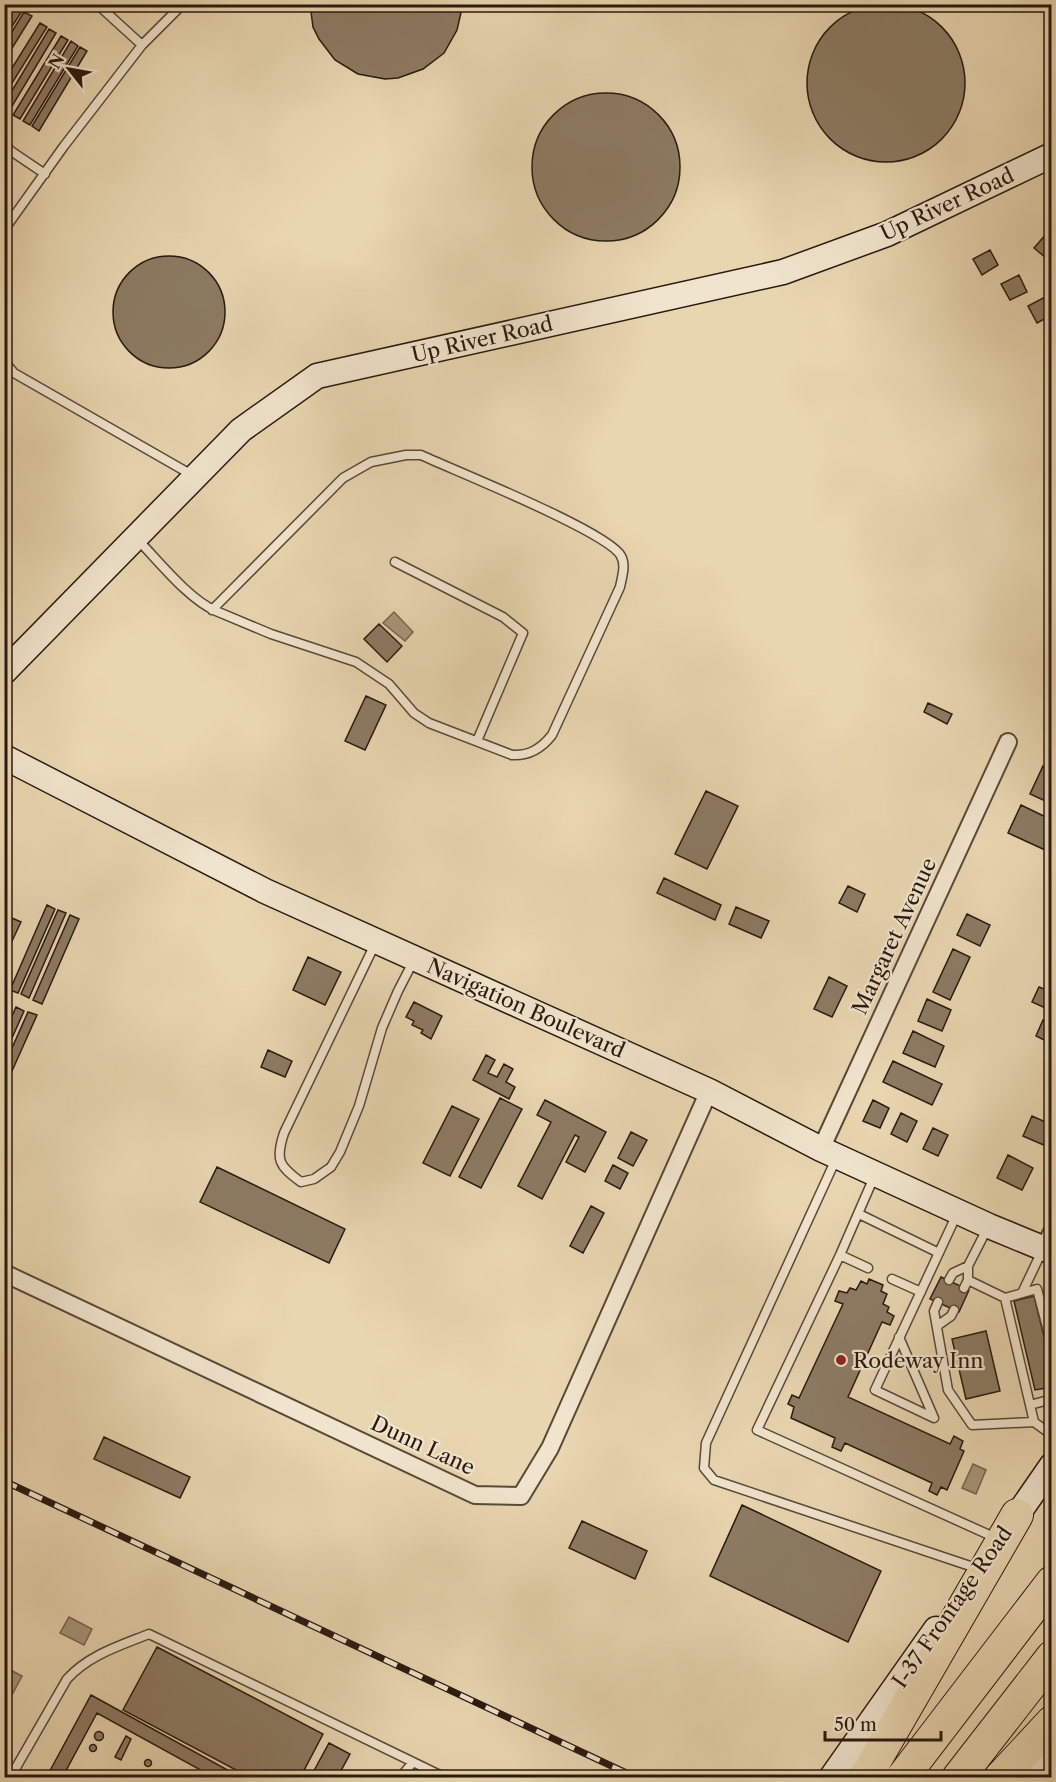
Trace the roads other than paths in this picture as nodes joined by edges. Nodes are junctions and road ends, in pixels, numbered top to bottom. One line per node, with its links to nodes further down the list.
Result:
1 (97, 4): 3 (lane)
2 (183, 4): 3 (lane)
3 (142, 45): 6 (lane)
4 (4, 143): 6 (lane)
5 (1052, 155): 9 (street, Up River Road)
6 (45, 174): 7 (lane)
7 (4, 230)
8 (4, 361): 9 (lane)
9 (195, 476): 10 (street, Up River Road)
10 (135, 538): 12 (lane); 13 (street, Up River Road)
11 (395, 562): 14 (lane)
12 (212, 610): 14 (lane); 14 (lane)
13 (4, 672)
14 (477, 741)
15 (1008, 742): 20 (street, Margaret Avenue)
16 (8, 761): 17 (street, Navigation Boulevard)
17 (376, 941): 18 (street, Navigation Boulevard); 18 (lane)
18 (415, 958): 19 (street, Navigation Boulevard)
19 (710, 1091): 20 (street, Navigation Boulevard); 30 (street, Dunn Lane)
20 (829, 1152): 21 (street, Navigation Boulevard); 47 (lane)
21 (875, 1174): 22 (street, Navigation Boulevard); 23 (lane)
22 (959, 1211): 24 (street, Navigation Boulevard); 26 (lane)
23 (859, 1214): 26 (lane); 27 (lane)
24 (989, 1226): 25 (street, Navigation Boulevard); 28 (lane)
25 (1049, 1244): 34 (lane)
26 (939, 1253): 33 (lane)
27 (840, 1255): 29 (lane); 46 (lane)
28 (968, 1266): 32 (lane); 35 (lane)
29 (868, 1268)
30 (4, 1273)
31 (892, 1279): 33 (lane)
32 (949, 1280)
33 (921, 1292): 39 (lane)
34 (1022, 1293): 35 (lane); 40 (lane)
35 (1005, 1298): 42 (lane)
36 (938, 1302): 38 (lane)
37 (954, 1310): 38 (lane)
38 (937, 1326): 43 (lane)
39 (899, 1337): 39 (lane)
40 (1050, 1348)
41 (1052, 1399): 42 (lane)
42 (1030, 1405): 43 (lane)
43 (1034, 1422): 44 (lane)
44 (1052, 1435)
45 (1052, 1465): 46 (street, I-37 Frontage Road)
46 (1008, 1528): 47 (street, I-37 Frontage Road); 57 (highway)
47 (979, 1569): 56 (street, I-37 Frontage Road)
48 (1052, 1582): 58 (highway)
49 (1052, 1657): 59 (highway)
50 (1052, 1722): 60 (highway)
51 (1052, 1759): 61 (street)
52 (413, 1762): 53 (lane); 54 (lane); 55 (lane)
53 (10, 1778)
54 (400, 1778)
55 (446, 1778)
56 (831, 1778)
57 (865, 1778)
58 (902, 1778)
59 (958, 1778)
60 (1000, 1778)
61 (1035, 1778)

